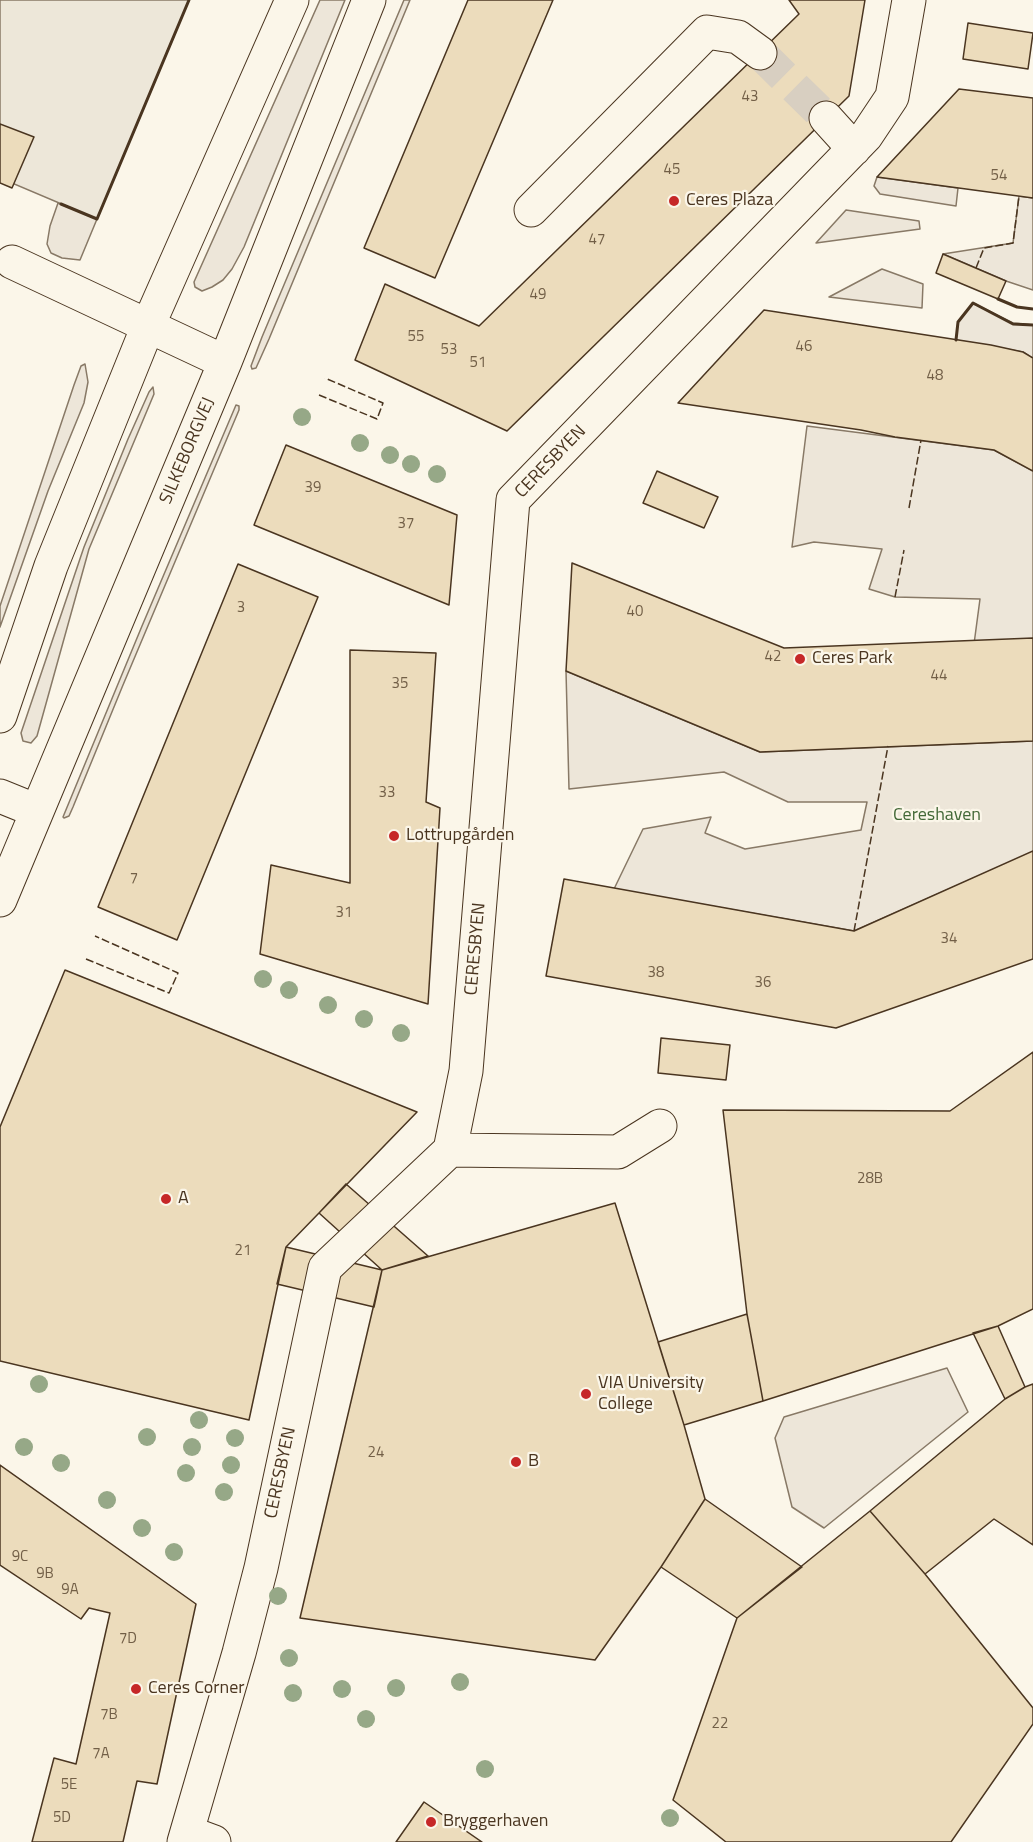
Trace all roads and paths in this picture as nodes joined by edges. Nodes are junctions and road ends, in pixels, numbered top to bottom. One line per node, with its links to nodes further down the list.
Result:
1 (292, 0): 9 (street)
2 (369, 0): 10 (street, SILKEBORGVEJ)
3 (909, 0): 6 (street, CERESBYEN)
4 (760, 53): 7 (street)
5 (826, 118): 6 (street)
6 (854, 148): 16 (street, CERESBYEN)
7 (531, 210)
8 (12, 262): 9 (street)
9 (148, 326): 10 (street); 11 (street)
10 (225, 362): 13 (street, SILKEBORGVEJ)
11 (0, 716)
12 (0, 796): 13 (street)
13 (37, 811): 14 (street, SILKEBORGVEJ)
14 (0, 900)
15 (660, 1126): 16 (street)
16 (450, 1150): 17 (street, CERESBYEN)
17 (195, 1839)

